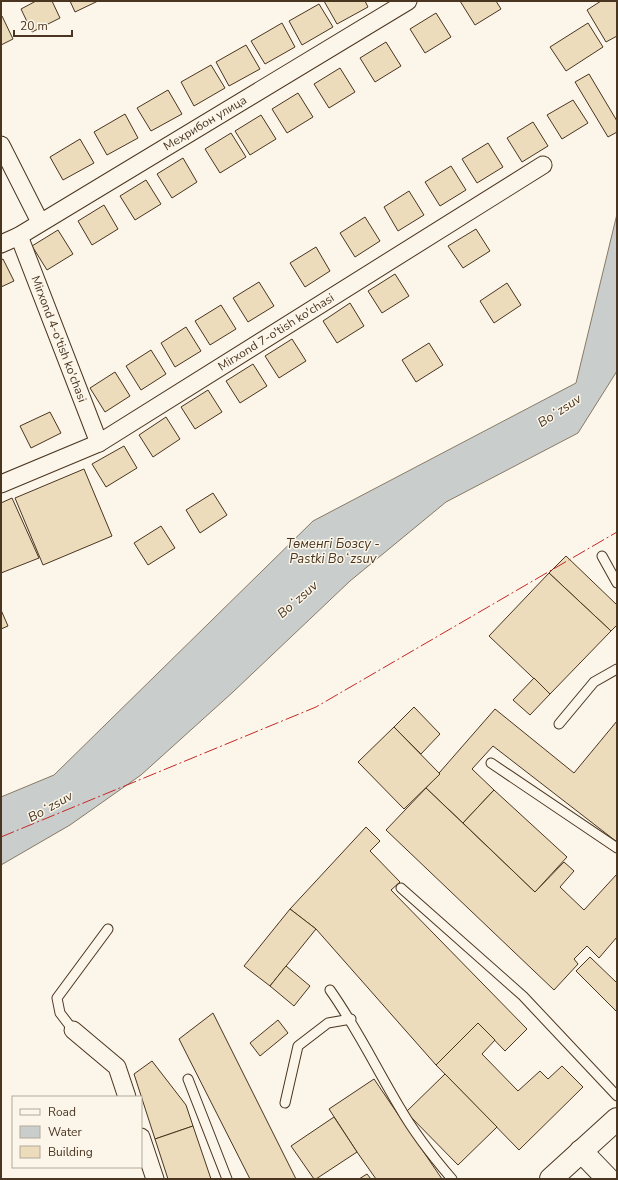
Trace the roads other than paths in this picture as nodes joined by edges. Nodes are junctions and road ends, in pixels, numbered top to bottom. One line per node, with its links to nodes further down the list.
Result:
1 (408, 1): 4 (street, Мехрибон улица)
2 (1, 144): 4 (street)
3 (543, 164): 7 (street, Mirxond 7-o'tish ko'chasi)
4 (40, 222): 5 (street, Мехрибон улица)
5 (19, 236): 6 (street, Мехрибон улица); 7 (street, Mirxond 4-o'tish ko'chasi)
6 (1, 244)
7 (100, 443): 8 (street, Mirxond 7-o'tish ko'chasi)
8 (1, 484)
9 (602, 556): 10 (lane)
10 (617, 583)
11 (617, 669): 12 (lane)
12 (559, 724)
13 (490, 763): 14 (lane)
14 (617, 848)
15 (401, 888): 22 (lane)
16 (108, 929): 19 (lane)
17 (330, 990): 18 (lane)
18 (351, 1019): 23 (lane); 30 (lane)
19 (73, 1030): 21 (street)
20 (188, 1080): 29 (lane)
21 (127, 1096)
22 (617, 1096)
23 (285, 1103)
24 (617, 1119): 27 (main road)
25 (617, 1139): 27 (main road)
26 (142, 1140): 28 (street)
27 (586, 1157): 31 (main road); 32 (main road); 33 (main road)
28 (155, 1179)
29 (227, 1179)
30 (452, 1179)
31 (551, 1179)
32 (573, 1179)
33 (608, 1179)

